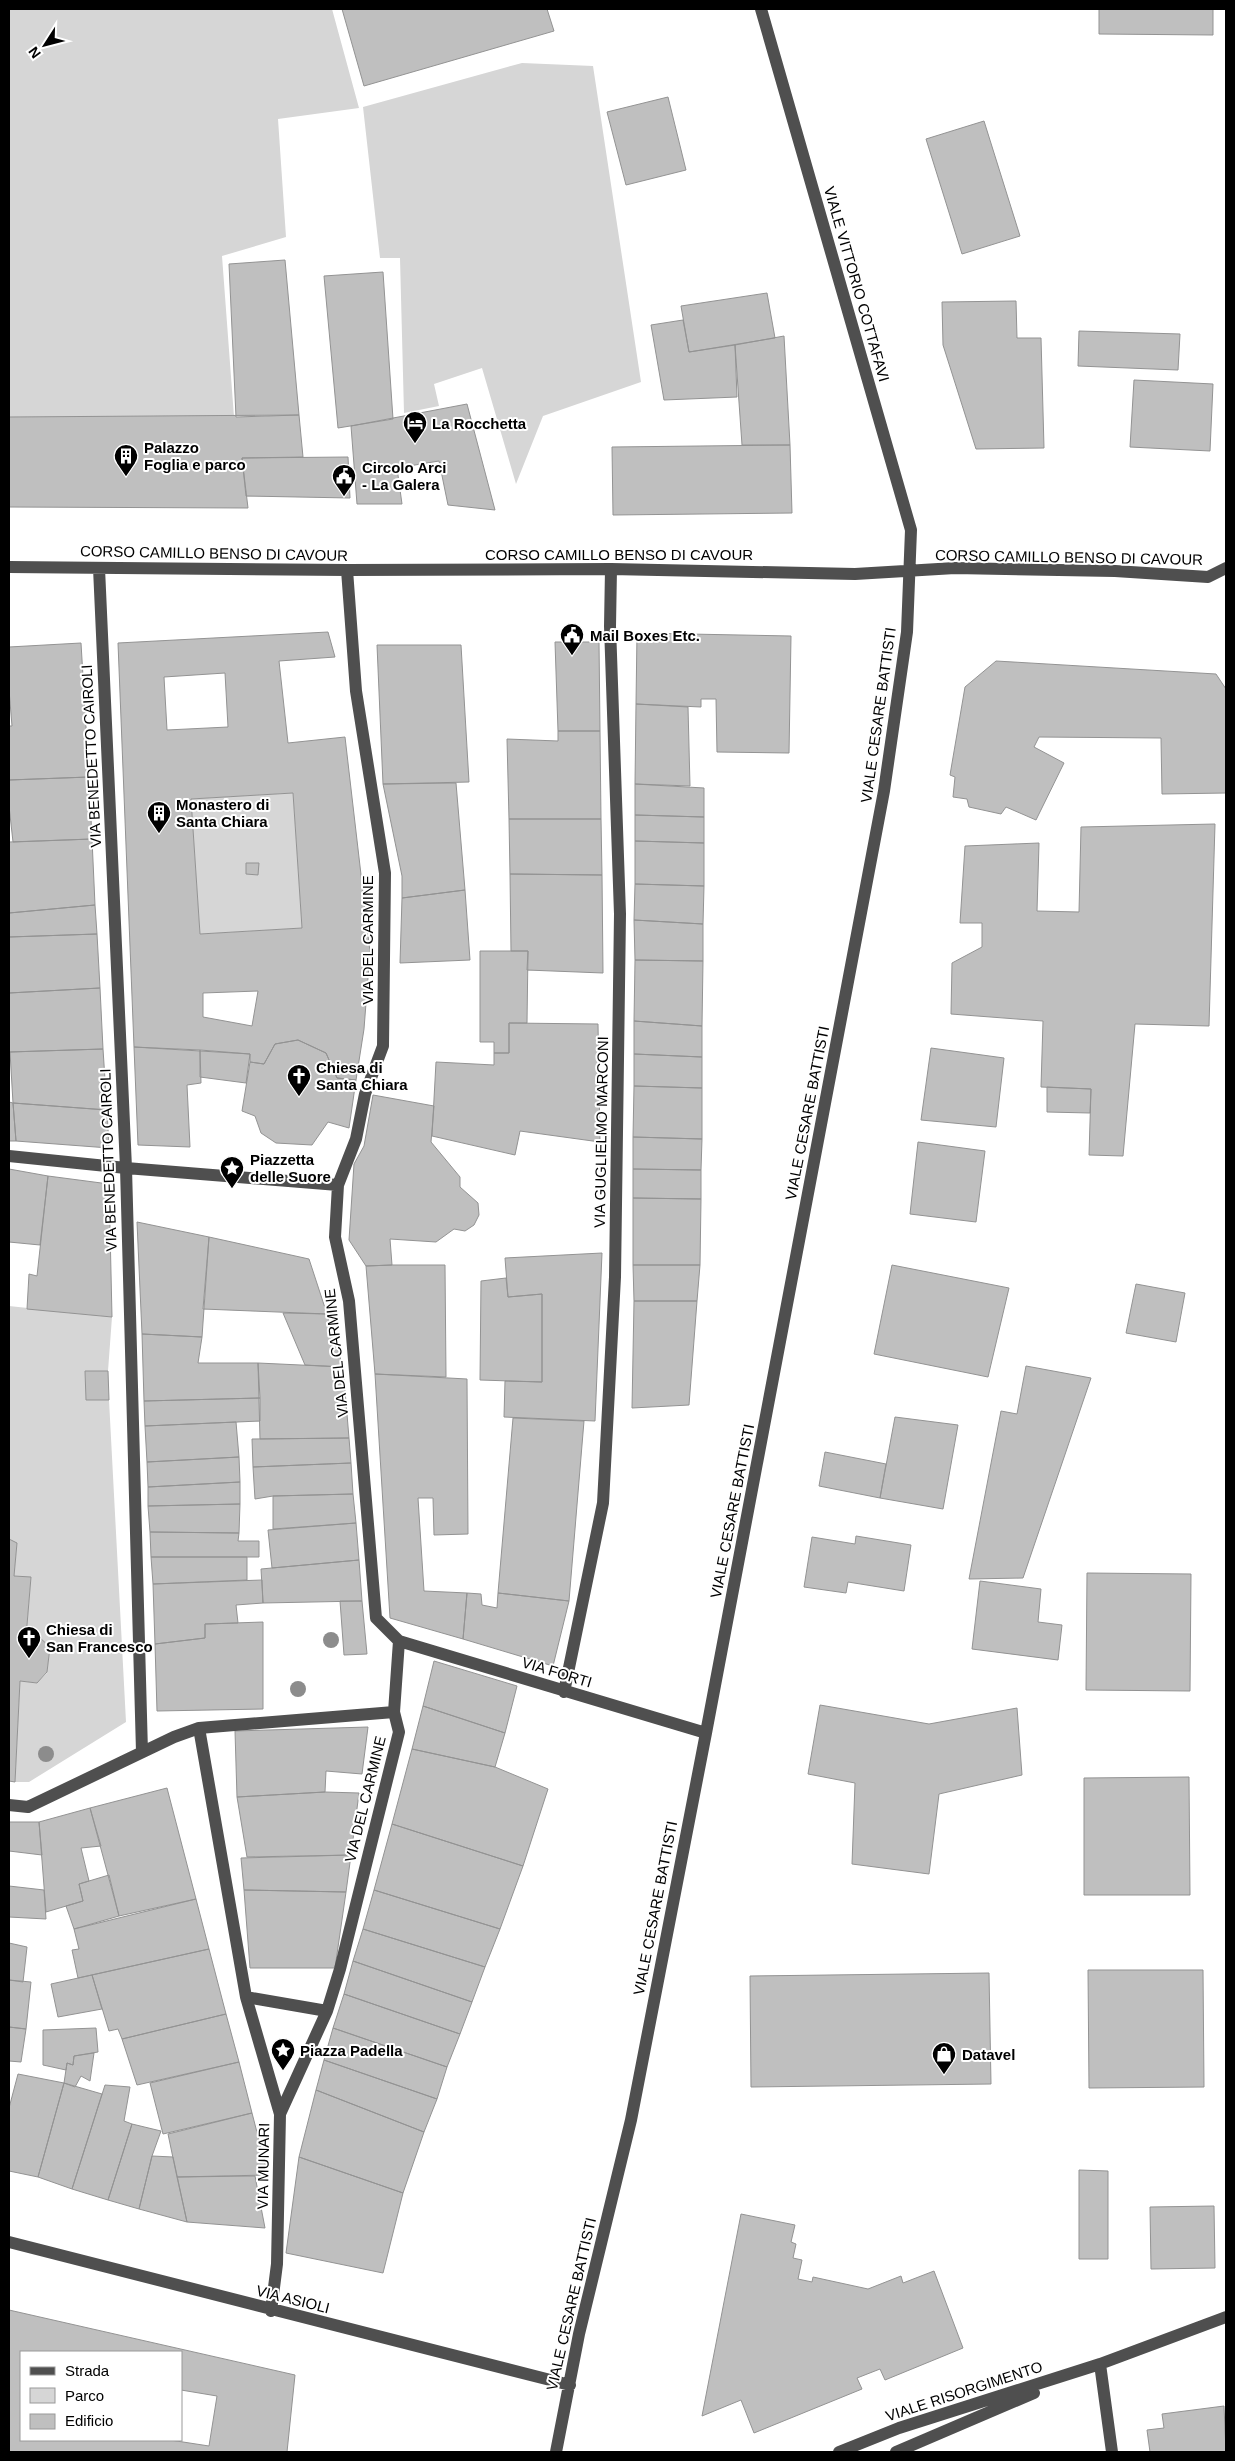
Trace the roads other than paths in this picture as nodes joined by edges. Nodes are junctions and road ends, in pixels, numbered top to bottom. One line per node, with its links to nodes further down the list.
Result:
1 (761, 9): 7 (street, VIALE VITTORIO COTTAFAVI)
2 (9, 567): 3 (street, CORSO CAMILLO BENSO DI CAVOUR)
3 (99, 568): 6 (street, CORSO CAMILLO BENSO DI CAVOUR); 9 (street, VIA BENEDETTO CAIROLI)
4 (1226, 568): 7 (street, CORSO CAMILLO BENSO DI CAVOUR)
5 (611, 569): 6 (street, CORSO CAMILLO BENSO DI CAVOUR); 7 (street, CORSO CAMILLO BENSO DI CAVOUR); 12 (street, VIA GUGLIELMO MARCONI)
6 (347, 570): 10 (street, VIA DEL CARMINE)
7 (910, 570): 15 (street, VIALE CESARE BATTISTI)
8 (9, 1156): 9 (street)
9 (126, 1168): 10 (street); 16 (street, VIA BENEDETTO CAIROLI)
10 (338, 1185): 11 (street, VIA DEL CARMINE)
11 (399, 1641): 12 (street, VIA FORTI); 13 (street, VIA DEL CARMINE)
12 (564, 1692): 15 (street, VIA FORTI)
13 (394, 1712): 14 (street); 19 (street, VIA DEL CARMINE)
14 (199, 1728): 16 (street); 18 (street, VIA MUNARI)
15 (706, 1733): 25 (street, VIALE CESARE BATTISTI)
16 (142, 1752): 17 (street)
17 (9, 1805)
18 (246, 1997): 19 (street); 20 (street, VIA MUNARI)
19 (326, 2010): 20 (street, VIA DEL CARMINE)
20 (280, 2114): 22 (street, VIA MUNARI)
21 (9, 2242): 22 (street, VIA ASIOLI)
22 (271, 2311): 25 (street, VIA ASIOLI)
23 (1226, 2317): 24 (street, VIALE RISORGIMENTO)
24 (1100, 2364): 27 (street, VIALE RISORGIMENTO); 28 (street, VIALE RISORGIMENTO); 29 (street)
25 (570, 2385): 26 (street, VIALE CESARE BATTISTI)
26 (556, 2452)
27 (839, 2452)
28 (896, 2452)
29 (1112, 2452)

